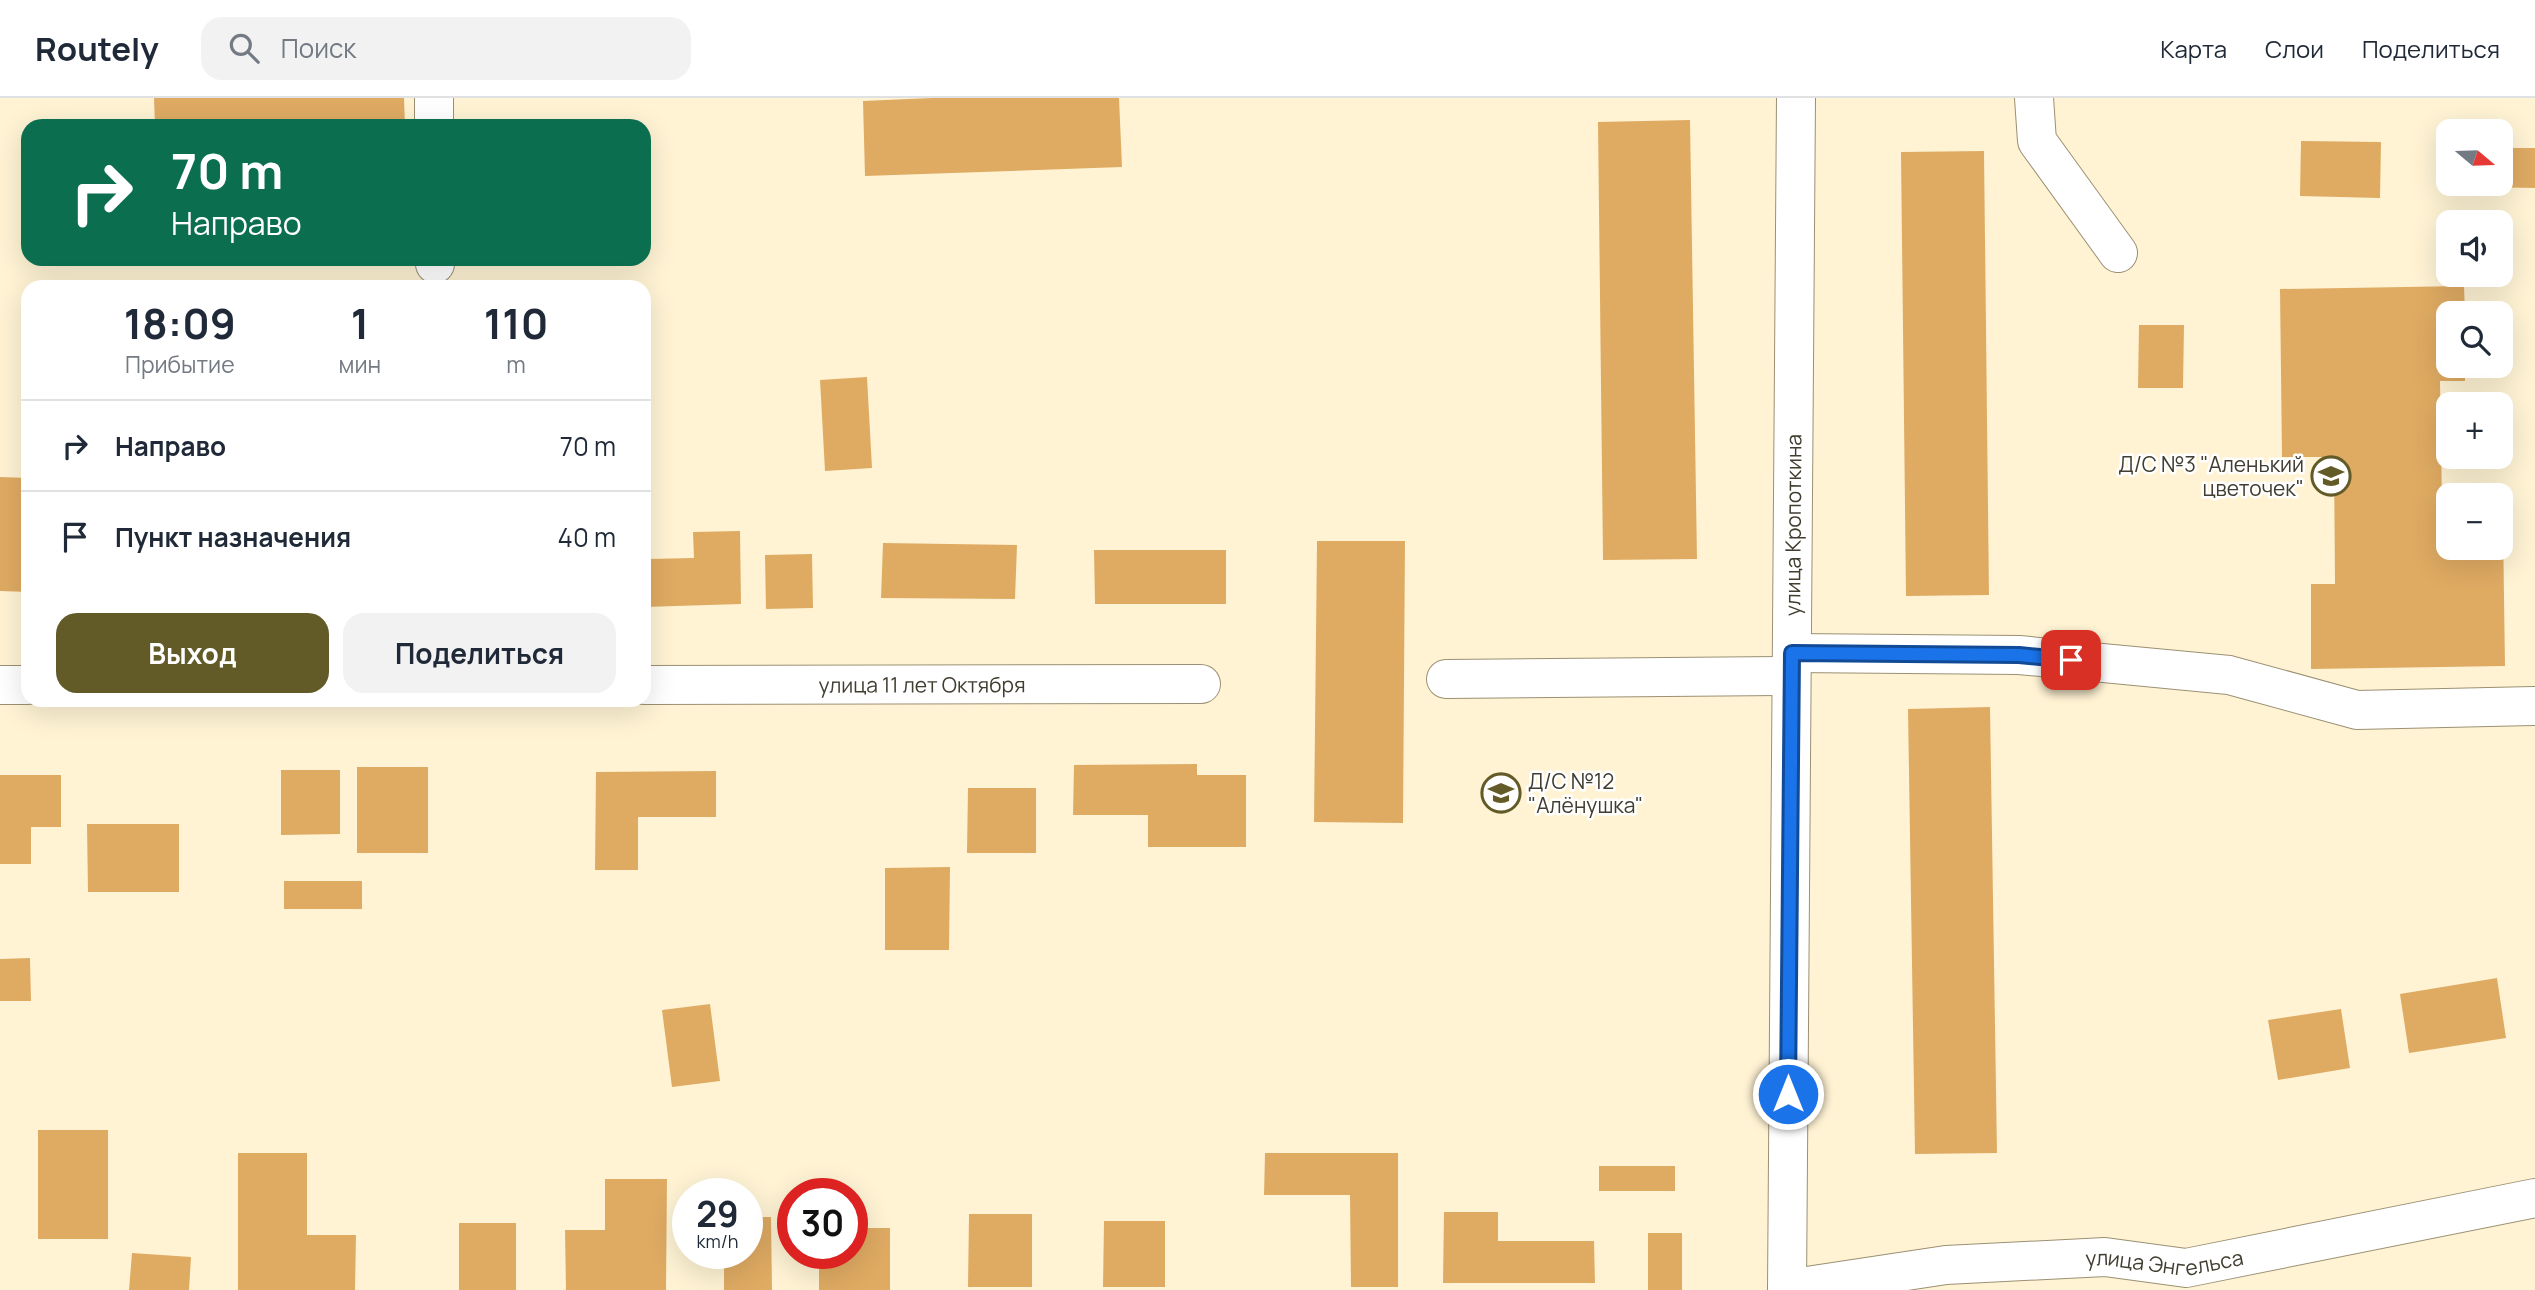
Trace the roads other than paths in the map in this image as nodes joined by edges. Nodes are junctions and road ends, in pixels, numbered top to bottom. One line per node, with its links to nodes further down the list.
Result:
1 (433, 98): 4 (street)
2 (1796, 98): 6 (street, улица Кропоткина)
3 (2034, 98): 5 (street)
4 (434, 119)
5 (2118, 253)
6 (1791, 665): 7 (street); 12 (street); 15 (street, улица Кропоткина)
7 (1446, 679)
8 (1201, 684): 11 (street, улица 11 лет Октября)
9 (0, 685): 10 (street)
10 (21, 685)
11 (651, 685)
12 (2533, 706)
13 (2535, 1198): 14 (street, улица Энгельса)
14 (2189, 1279): 15 (street, улица Энгельса)
15 (1787, 1289)

